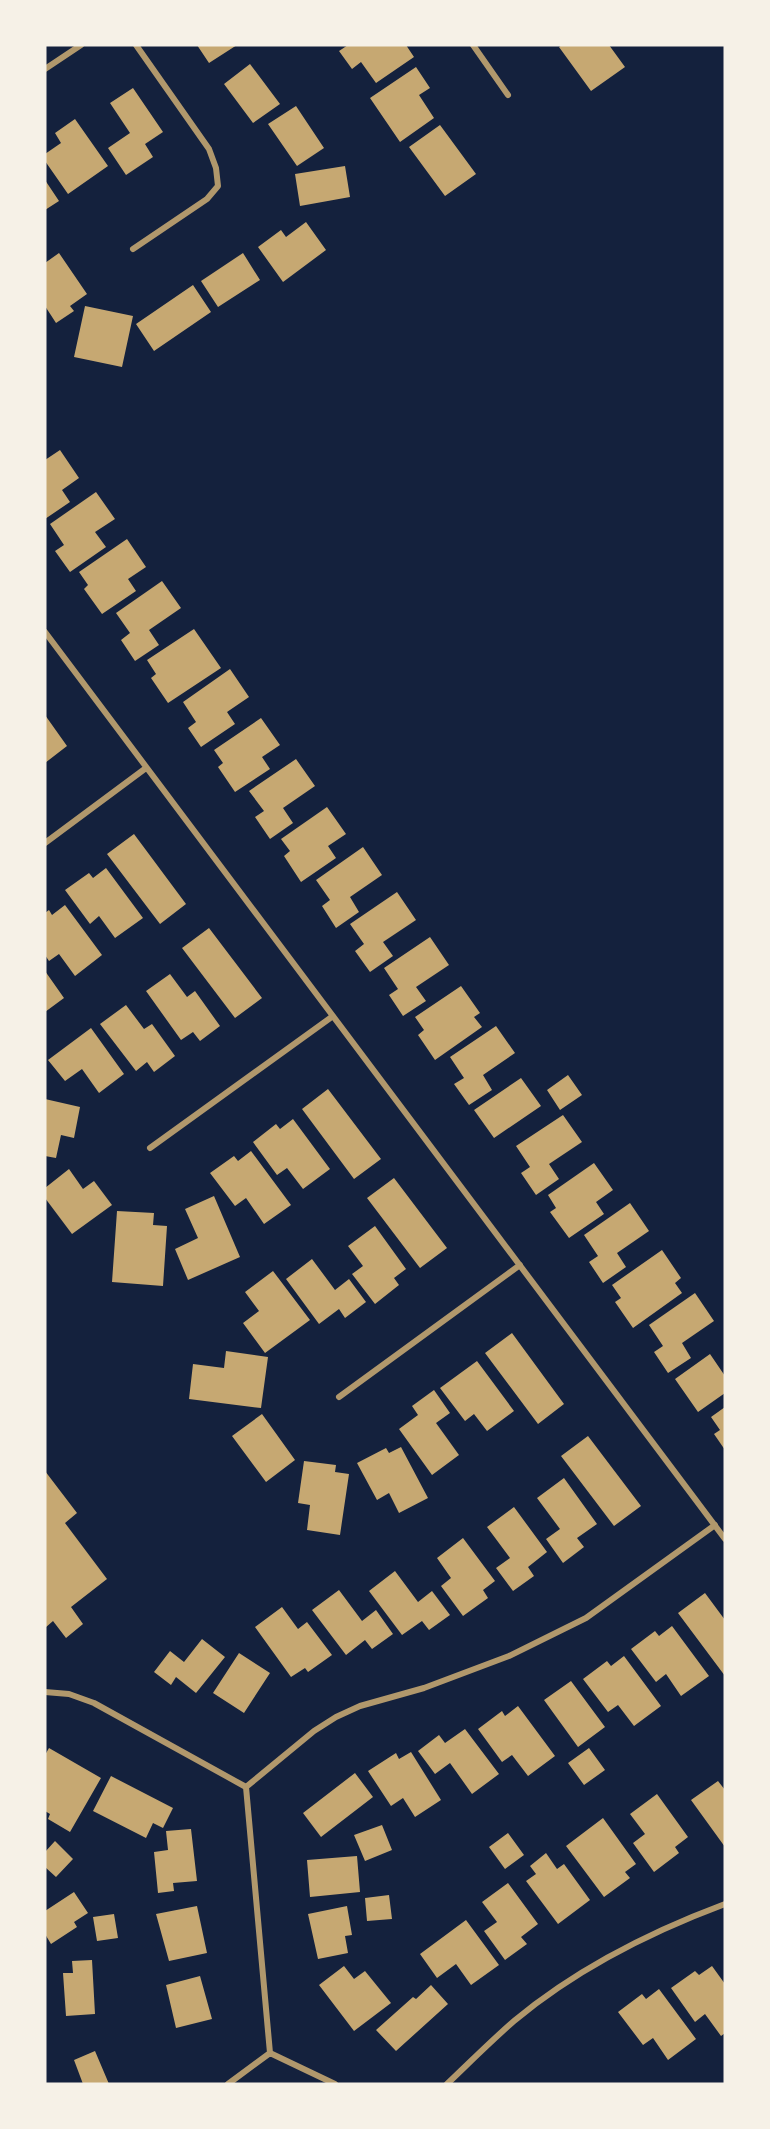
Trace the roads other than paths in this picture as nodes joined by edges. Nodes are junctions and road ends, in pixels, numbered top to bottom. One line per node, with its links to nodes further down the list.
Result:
1 (81, 45): 4 (street)
2 (136, 45): 6 (street)
3 (473, 45): 5 (street)
4 (45, 69)
5 (508, 95)
6 (133, 249)
7 (45, 632): 8 (street)
8 (146, 768): 9 (street); 10 (street)
9 (45, 843)
10 (333, 1016): 11 (street); 12 (street)
11 (150, 1148)
12 (520, 1265): 13 (street); 14 (street)
13 (339, 1397)
14 (714, 1525): 15 (street); 17 (street)
15 (725, 1539)
16 (45, 1692): 17 (street)
17 (246, 1787): 19 (street)
18 (725, 1904): 22 (street)
19 (270, 2053): 20 (street); 21 (street)
20 (228, 2084)
21 (335, 2084)
22 (447, 2084)

